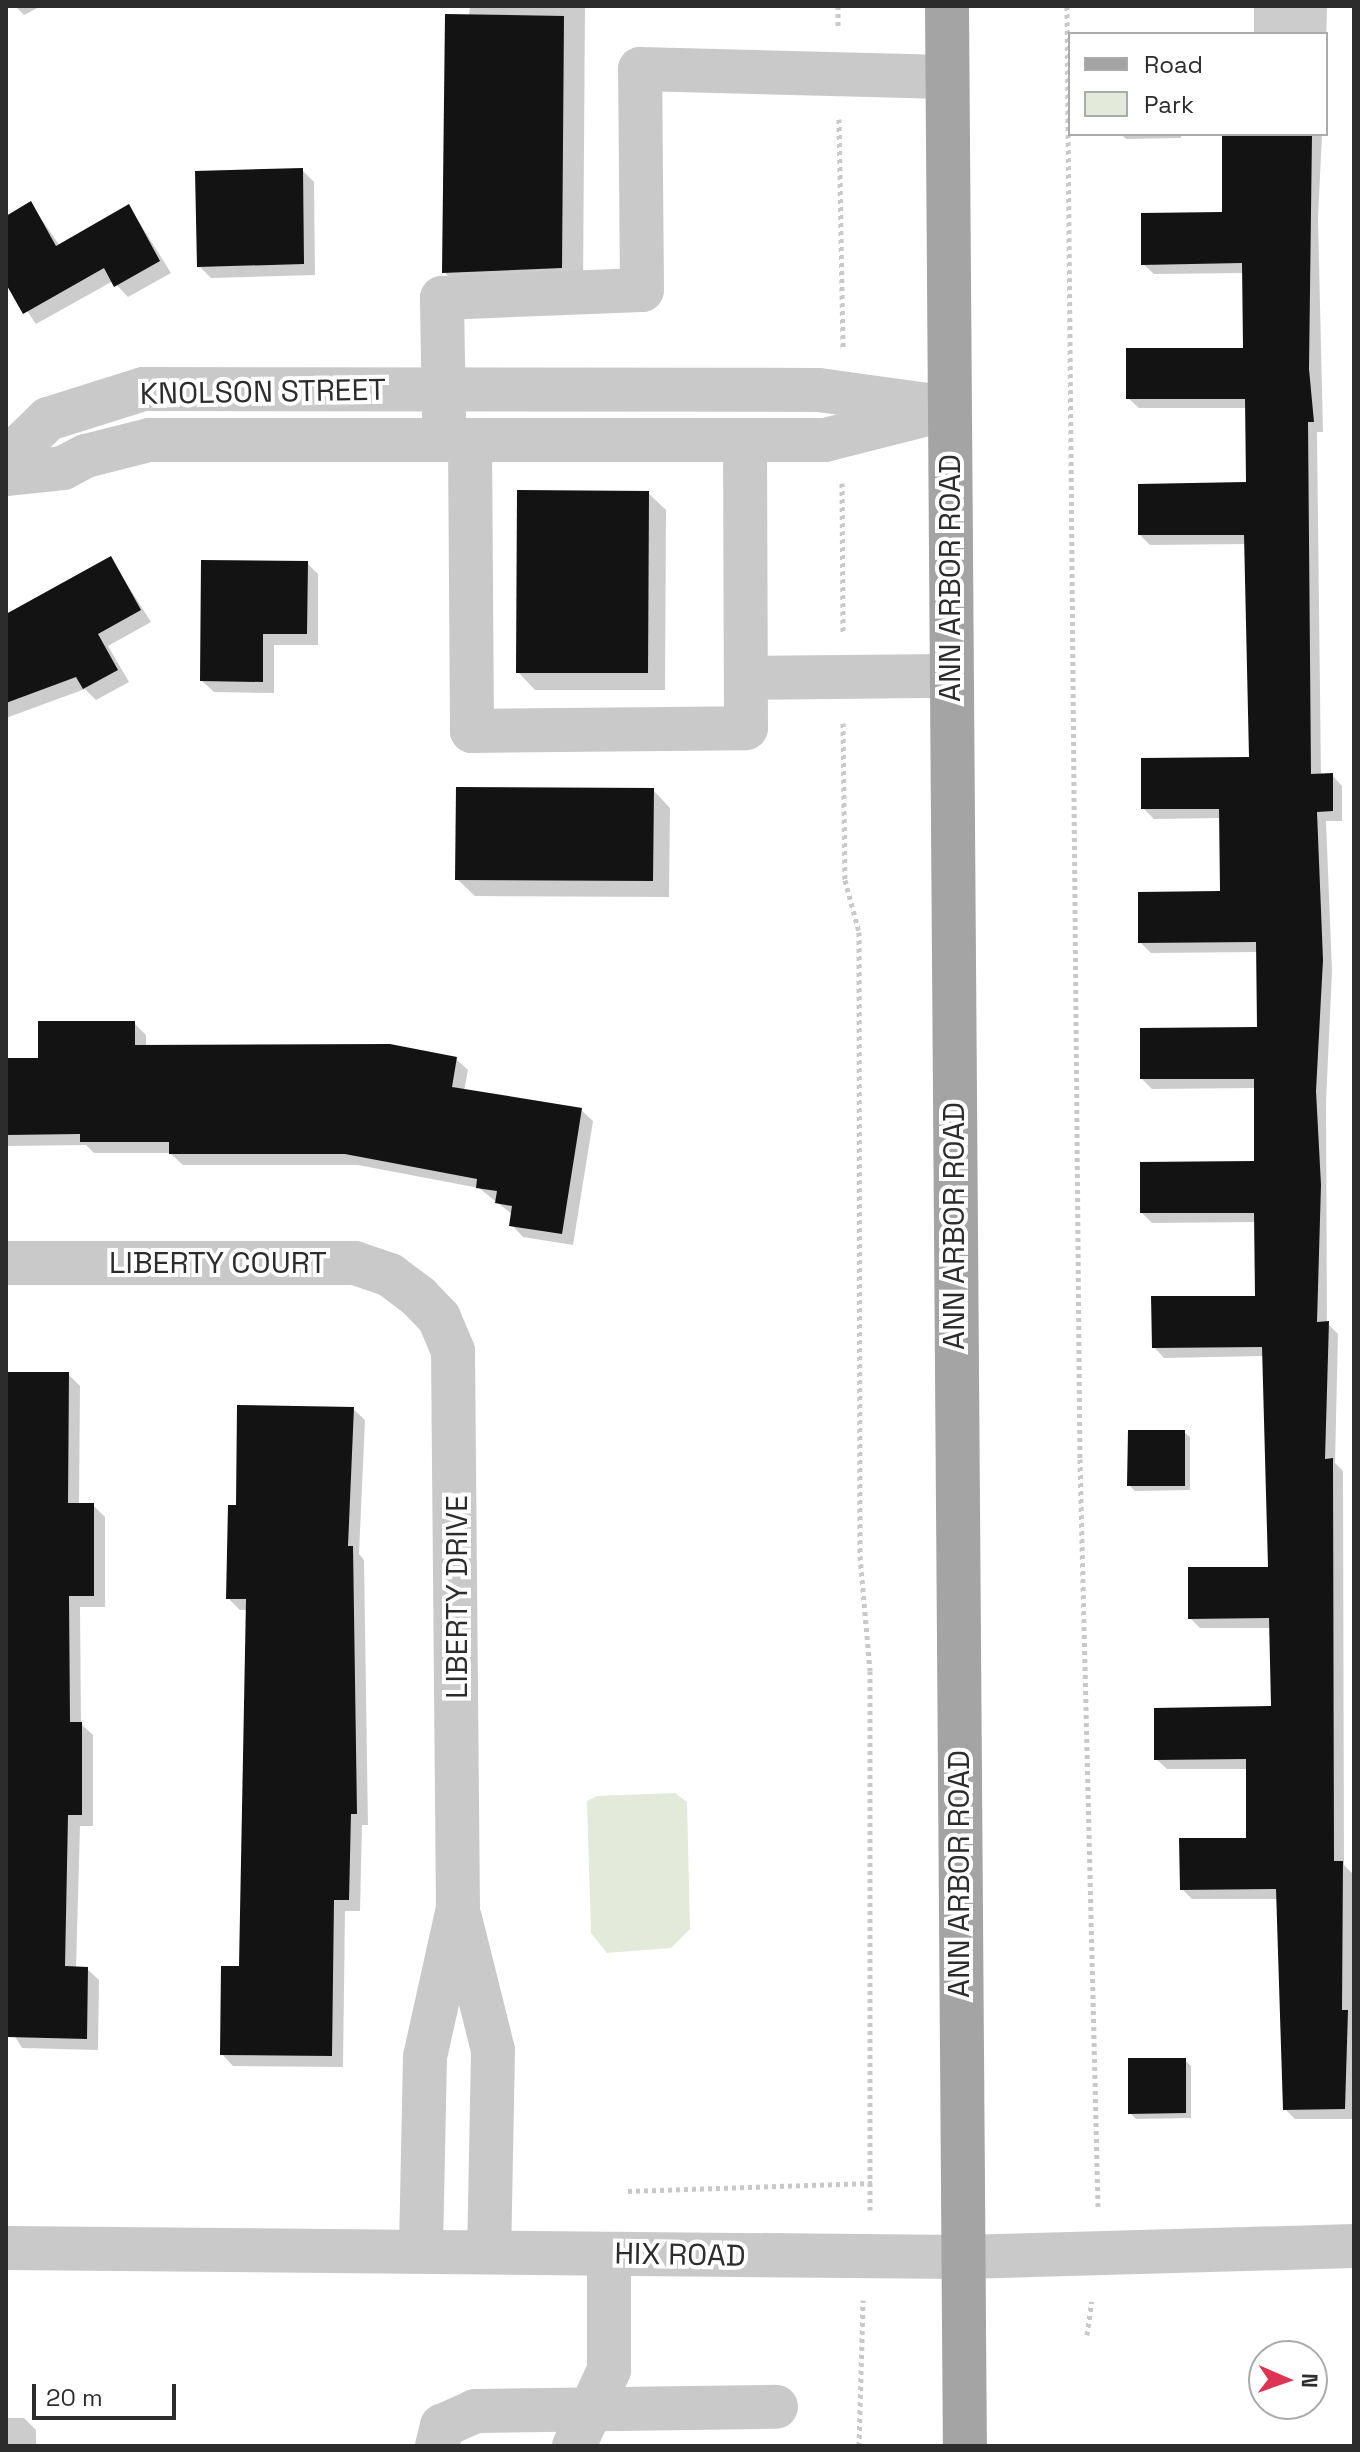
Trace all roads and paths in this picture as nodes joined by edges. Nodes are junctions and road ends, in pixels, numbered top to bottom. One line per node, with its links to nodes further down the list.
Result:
1 (838, 6): 4 (path)
2 (947, 6): 5 (main road, ANN ARBOR ROAD)
3 (1067, 6): 6 (path)
4 (838, 77): 5 (street); 8 (street); 11 (path)
5 (947, 77): 10 (main road, ANN ARBOR ROAD)
6 (1068, 118)
7 (1068, 136): 30 (path)
8 (445, 390): 9 (street, KNOLSON STREET); 12 (street); 14 (street, KNOLSON STREET)
9 (752, 390): 11 (street, KNOLSON STREET); 13 (street)
10 (948, 408): 11 (street, KNOLSON STREET); 16 (main road, ANN ARBOR ROAD)
11 (843, 416): 13 (street, KNOLSON STREET); 17 (path)
12 (457, 440): 13 (street, KNOLSON STREET); 15 (street, KNOLSON STREET); 18 (street)
13 (748, 440): 18 (street)
14 (6, 460)
15 (6, 474)
16 (950, 676): 17 (street); 31 (main road, ANN ARBOR ROAD)
17 (844, 677): 18 (street); 22 (path)
18 (747, 678)
19 (6, 1263): 20 (street, LIBERTY COURT)
20 (419, 1297): 21 (street, LIBERTY DRIVE)
21 (458, 1908): 26 (street); 27 (street)
22 (873, 2183): 23 (path); 29 (path)
23 (628, 2191)
24 (1354, 2246): 30 (street, HIX ROAD)
25 (6, 2248): 26 (street, HIX ROAD)
26 (421, 2251): 27 (street, HIX ROAD)
27 (489, 2251): 28 (street, HIX ROAD)
28 (609, 2254): 29 (street, HIX ROAD); 33 (street)
29 (864, 2256): 31 (street, HIX ROAD); 37 (path)
30 (1099, 2256): 31 (street, HIX ROAD); 32 (path)
31 (962, 2257): 38 (main road, ANN ARBOR ROAD)
32 (1087, 2335)
33 (592, 2407): 34 (street); 35 (street); 36 (street)
34 (776, 2407)
35 (437, 2446)
36 (574, 2446)
37 (859, 2446)
38 (965, 2446)

